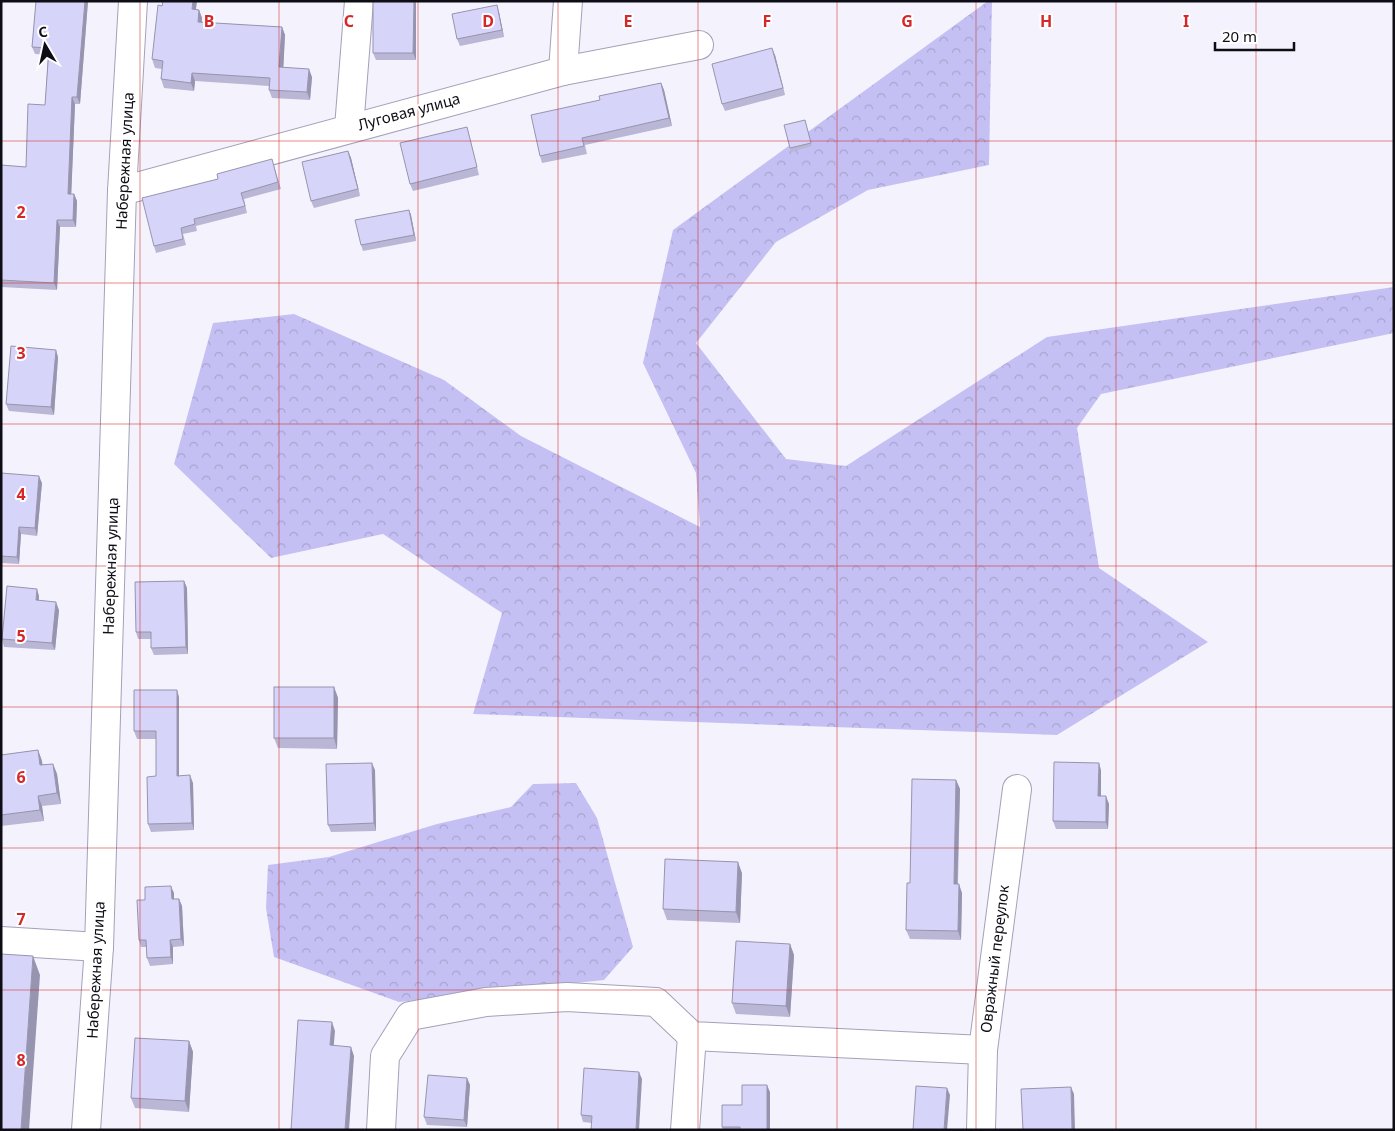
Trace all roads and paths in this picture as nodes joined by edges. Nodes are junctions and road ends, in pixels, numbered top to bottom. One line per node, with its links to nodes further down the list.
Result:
1 (133, 1): 7 (street, Набережная улица)
2 (358, 1): 6 (street)
3 (568, 1): 5 (street)
4 (700, 44): 5 (street, Луговая улица)
5 (563, 71): 6 (street, Луговая улица)
6 (349, 128): 7 (street, Луговая улица)
7 (122, 191): 10 (street, Набережная улица)
8 (1016, 789): 12 (street, Овражный переулок)
9 (1, 941): 10 (street)
10 (99, 947): 13 (street, Набережная улица)
11 (692, 1036): 12 (street); 14 (street); 15 (street)
12 (983, 1050): 16 (street, Овражный переулок)
13 (86, 1130)
14 (381, 1130)
15 (686, 1130)
16 (981, 1130)

